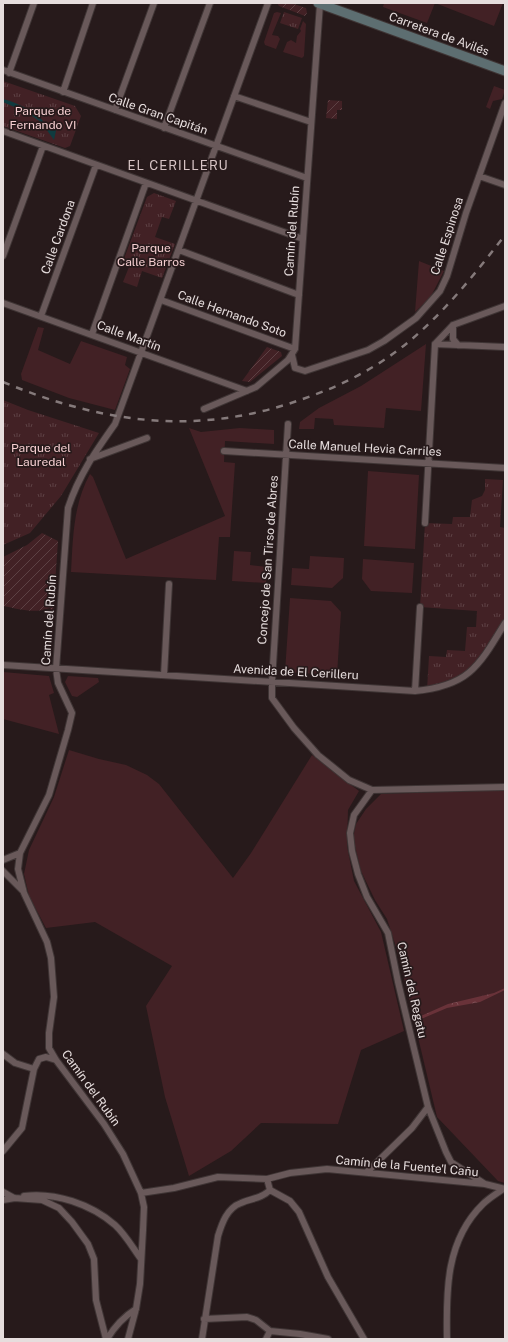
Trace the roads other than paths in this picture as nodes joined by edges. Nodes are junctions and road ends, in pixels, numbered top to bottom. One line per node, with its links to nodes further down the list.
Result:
1 (34, 3): 7 (street)
2 (93, 3): 9 (street)
3 (154, 3): 12 (street)
4 (210, 3): 16 (street)
5 (268, 3): 10 (street, Camín del Rubín)
6 (320, 3): 8 (street, Carretera de Avilés); 13 (street, Camín del Rubín)
7 (6, 71): 9 (street, Calle Gran Capitán)
8 (505, 71)
9 (63, 92): 12 (street, Calle Gran Capitán)
10 (234, 96): 13 (street); 19 (street, Camín del Rubín)
11 (505, 103): 14 (street, Calle Espinosa)
12 (115, 110): 16 (street, Calle Gran Capitán)
13 (311, 122): 22 (street, Camín del Rubín)
14 (498, 123): 15 (street); 21 (street, Calle Espinosa)
15 (505, 125)
16 (164, 128): 19 (street, Calle Gran Capitán)
17 (3, 131): 18 (street)
18 (43, 146): 20 (street); 28 (street)
19 (216, 146): 22 (street, Calle Gran Capitán); 25 (street, Camín del Rubín)
20 (96, 165): 23 (street); 33 (street, Calle Cardona)
21 (479, 176): 24 (street); 40 (street, Calle Espinosa)
22 (307, 178): 26 (street, Camín del Rubín)
23 (146, 183): 25 (street); 35 (street)
24 (505, 185)
25 (197, 201): 26 (street); 27 (street, Camín del Rubín)
26 (303, 239): 29 (street, Camín del Rubín)
27 (179, 250): 29 (street); 30 (street, Camín del Rubín)
28 (3, 256)
29 (299, 295): 40 (street, Camín del Rubín)
30 (161, 300): 39 (street, Camín del Rubín); 40 (street, Calle Hernando Soto)
31 (3, 302): 33 (street, Calle Martín)
32 (505, 306): 34 (street)
33 (41, 316): 35 (street, Calle Martín)
34 (453, 325): 36 (street); 37 (street)
35 (92, 334): 39 (street, Calle Martín)
36 (435, 344): 37 (street); 48 (street)
37 (458, 345): 38 (street)
38 (505, 347)
39 (142, 352): 41 (street, Calle Martín); 47 (street, Camín del Rubín)
40 (293, 352): 41 (street)
41 (247, 391): 42 (street)
42 (204, 409)
43 (288, 424): 46 (street, Concejo de San Tirso de Abres)
44 (147, 438): 47 (street)
45 (224, 451): 46 (street, Calle Manuel Hevia Carriles)
46 (286, 454): 48 (street, Calle Manuel Hevia Carriles); 57 (street, Concejo de San Tirso de Abres)
47 (90, 459): 55 (street, Camín del Rubín)
48 (428, 464): 49 (street, Calle Manuel Hevia Carriles); 50 (street)
49 (505, 468)
50 (425, 523)
51 (169, 584): 56 (street)
52 (420, 607): 58 (street)
53 (505, 623): 58 (street, Avenida de El Cerilleru)
54 (3, 666): 55 (street, Avenida de El Cerilleru)
55 (56, 668): 56 (street, Avenida de El Cerilleru); 61 (street, Camín del Rubín)
56 (164, 675): 57 (street, Avenida de El Cerilleru)
57 (272, 682): 58 (street, Avenida de El Cerilleru); 60 (street, Concejo de San Tirso de Abres)
58 (415, 690)
59 (505, 787): 60 (street)
60 (372, 790): 68 (street, Camín del Regatu)
61 (20, 853): 62 (street); 64 (street, Camín del Rubín)
62 (3, 860)
63 (3, 871): 64 (street)
64 (24, 893): 66 (street, Camín del Rubín)
65 (3, 1054): 67 (street)
66 (56, 1060): 67 (street); 76 (street, Camín del Rubín)
67 (34, 1069): 69 (street)
68 (428, 1107): 70 (street); 72 (street, Camín del Regatu)
69 (3, 1151)
70 (367, 1172): 71 (street, Camín de la Fuente'l Cañu); 72 (street, Camín de la Fuente'l Cañu)
71 (267, 1179): 74 (street); 76 (street, Camín de la Fuente'l Cañu)
72 (485, 1184): 73 (street, Camín de la Fuente'l Cañu)
73 (504, 1189): 91 (street)
74 (270, 1190): 83 (street); 90 (street)
75 (3, 1192): 77 (street)
76 (141, 1193): 79 (street, Camín del Rubín)
77 (14, 1198): 78 (street); 80 (street); 85 (street)
78 (3, 1200)
79 (143, 1244): 80 (street); 81 (street, Camín del Rubín)
80 (132, 1247): 81 (street)
81 (141, 1259): 82 (street, Camín del Rubín)
82 (136, 1309): 85 (street); 86 (street, Camín del Rubín)
83 (204, 1319): 84 (street); 87 (street)
84 (270, 1331): 88 (street); 89 (street)
85 (106, 1339)
86 (128, 1339)
87 (202, 1339)
88 (266, 1339)
89 (328, 1339)
90 (364, 1339)
91 (447, 1339)

